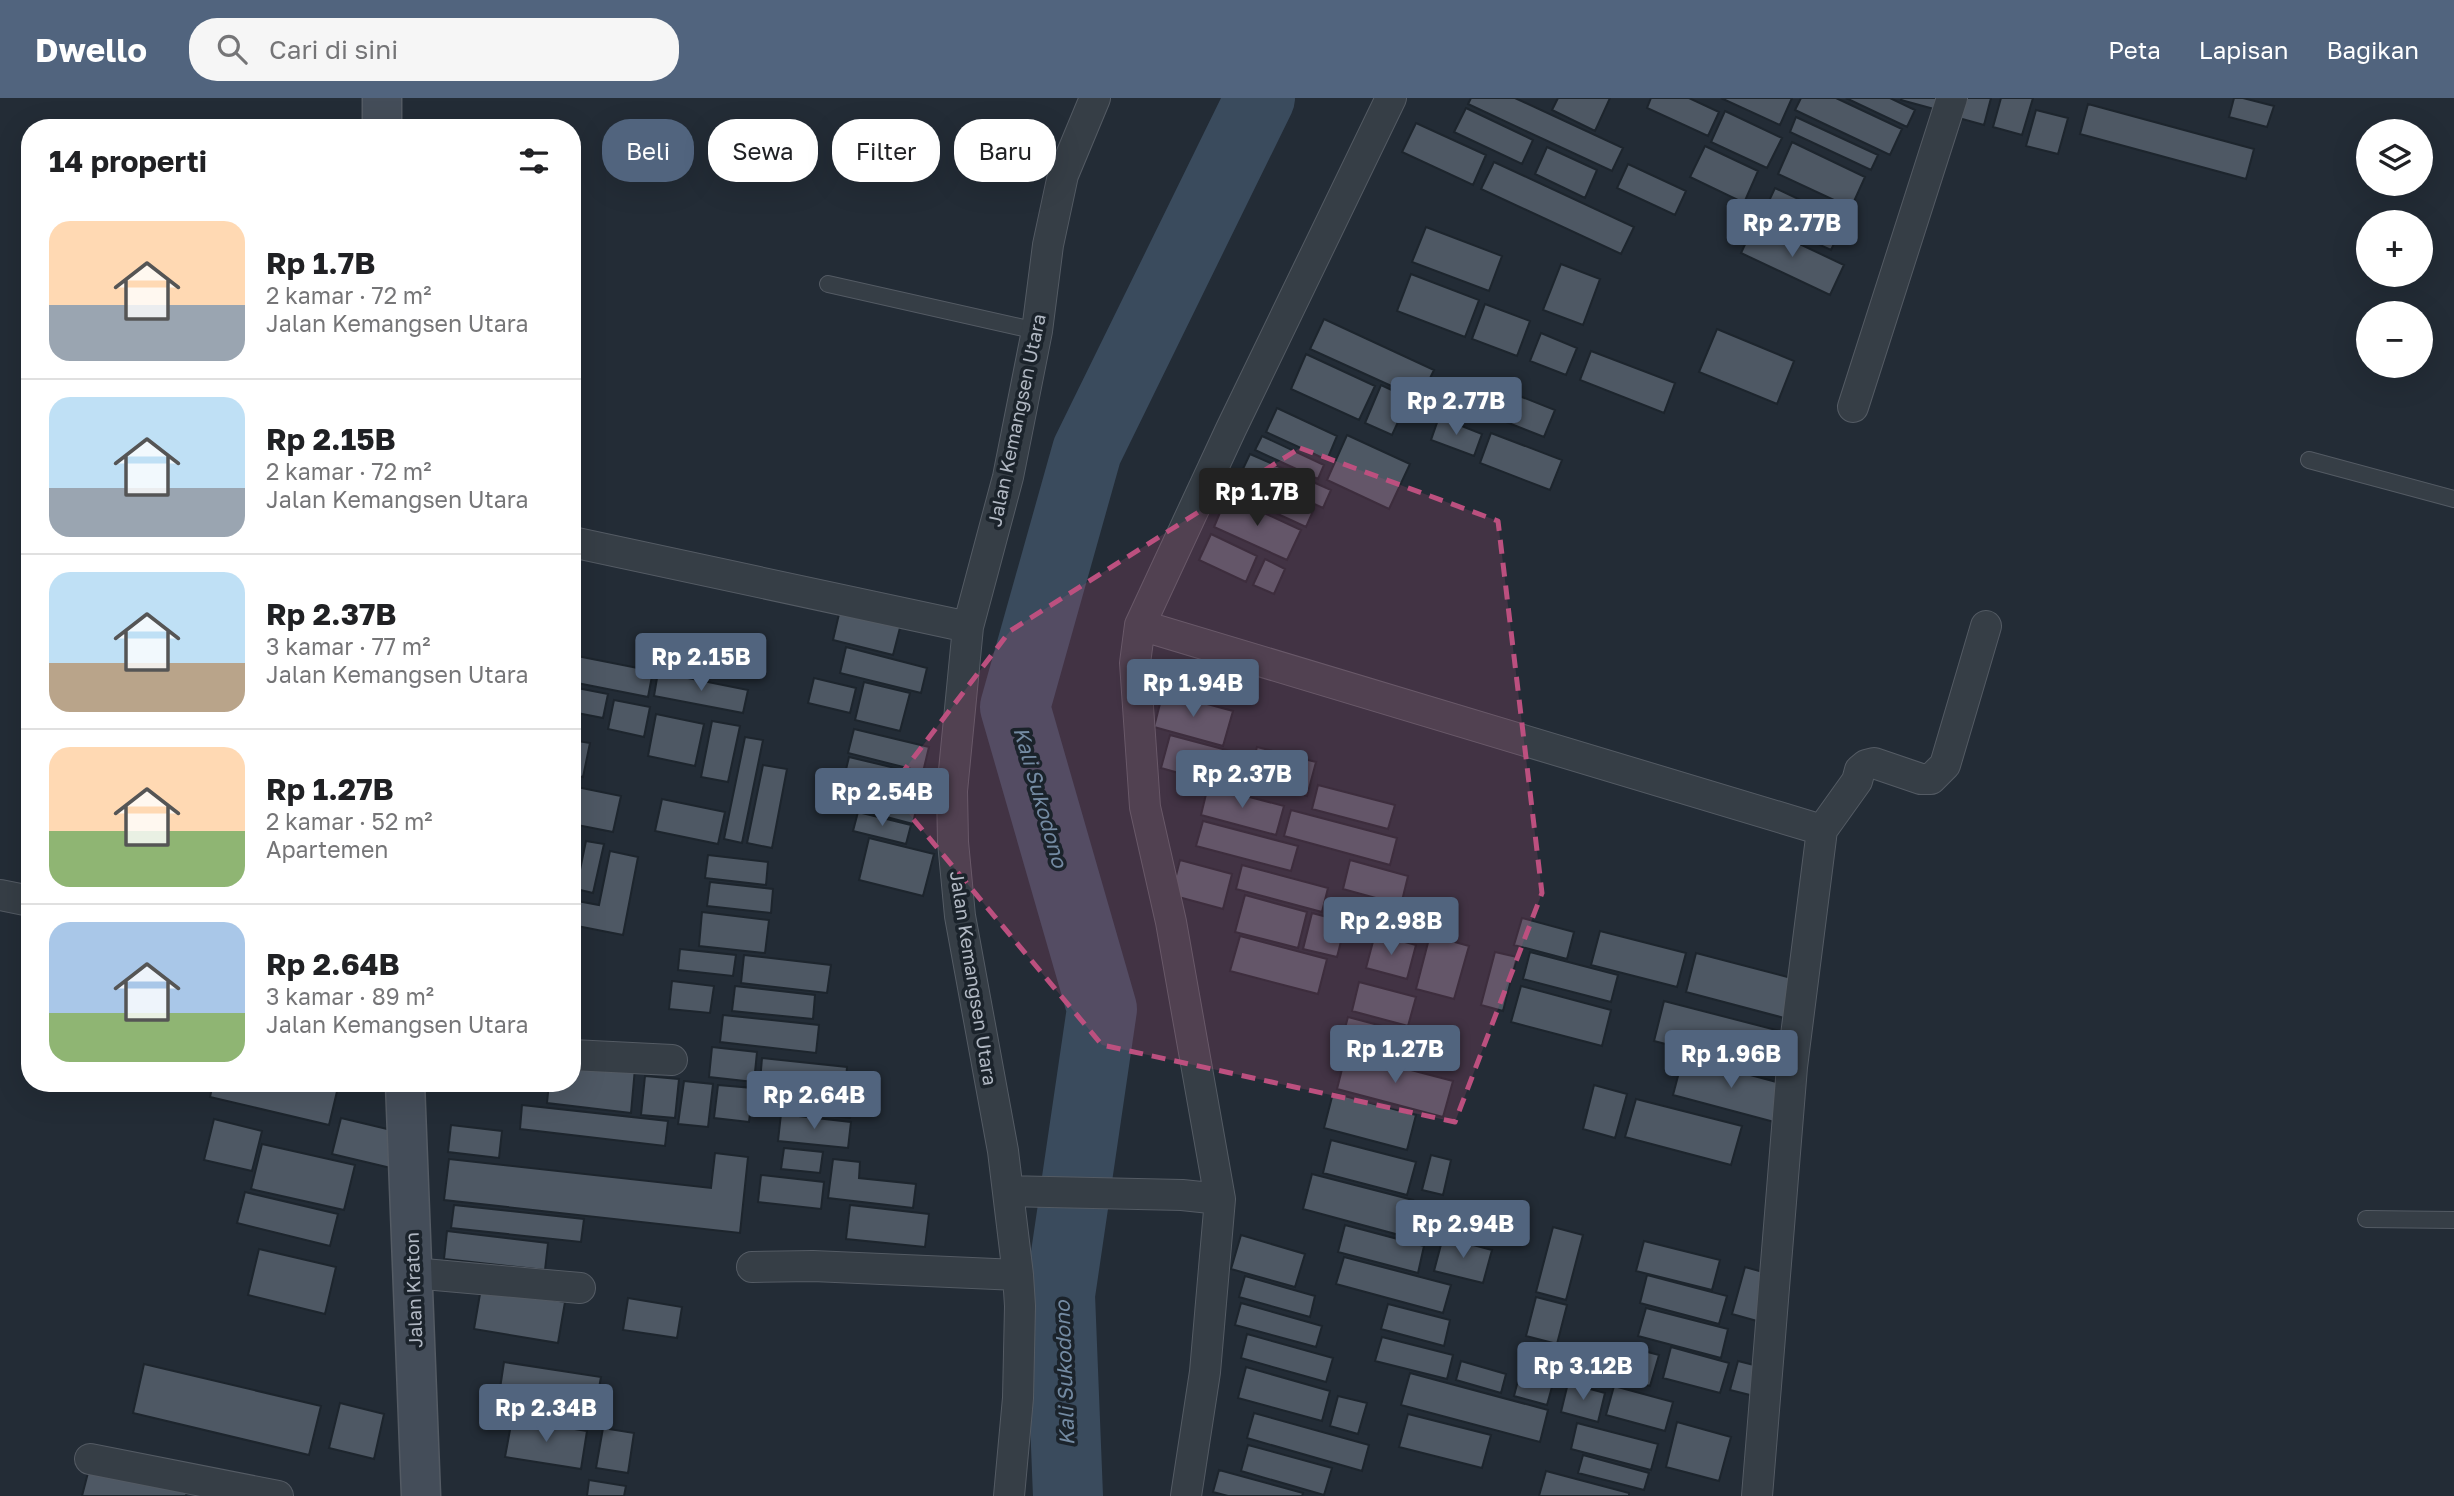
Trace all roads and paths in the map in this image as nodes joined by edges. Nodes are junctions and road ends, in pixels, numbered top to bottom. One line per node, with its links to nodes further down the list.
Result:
1 (382, 98): 5 (street)
2 (1095, 98): 7 (street, Jalan Kemangsen Utara)
3 (1391, 98): 12 (street)
4 (1952, 98): 8 (street)
5 (382, 119)
6 (828, 284): 7 (lane)
7 (1037, 331): 14 (street, Jalan Kemangsen Utara)
8 (1853, 407)
9 (2309, 460): 10 (lane)
10 (2454, 499)
11 (581, 544): 14 (street)
12 (1140, 625): 15 (street); 22 (street)
13 (1986, 626): 15 (street)
14 (968, 627): 21 (street, Jalan Kemangsen Utara)
15 (1822, 830): 34 (street)
16 (0, 895): 17 (street)
17 (21, 899)
18 (581, 1055): 19 (street)
19 (672, 1060)
20 (405, 1092): 26 (street, Jalan Kraton)
21 (1008, 1191): 22 (street); 27 (street, Jalan Kemangsen Utara)
22 (1220, 1199): 33 (street)
23 (2365, 1219): 24 (lane)
24 (2454, 1220)
25 (752, 1267): 27 (street)
26 (413, 1273): 28 (street); 31 (street, Jalan Kraton)
27 (1017, 1275): 32 (street, Jalan Kemangsen Utara)
28 (580, 1288)
29 (90, 1459): 30 (street)
30 (278, 1496)
31 (421, 1496)
32 (1009, 1496)
33 (1186, 1496)
34 (1757, 1496)

